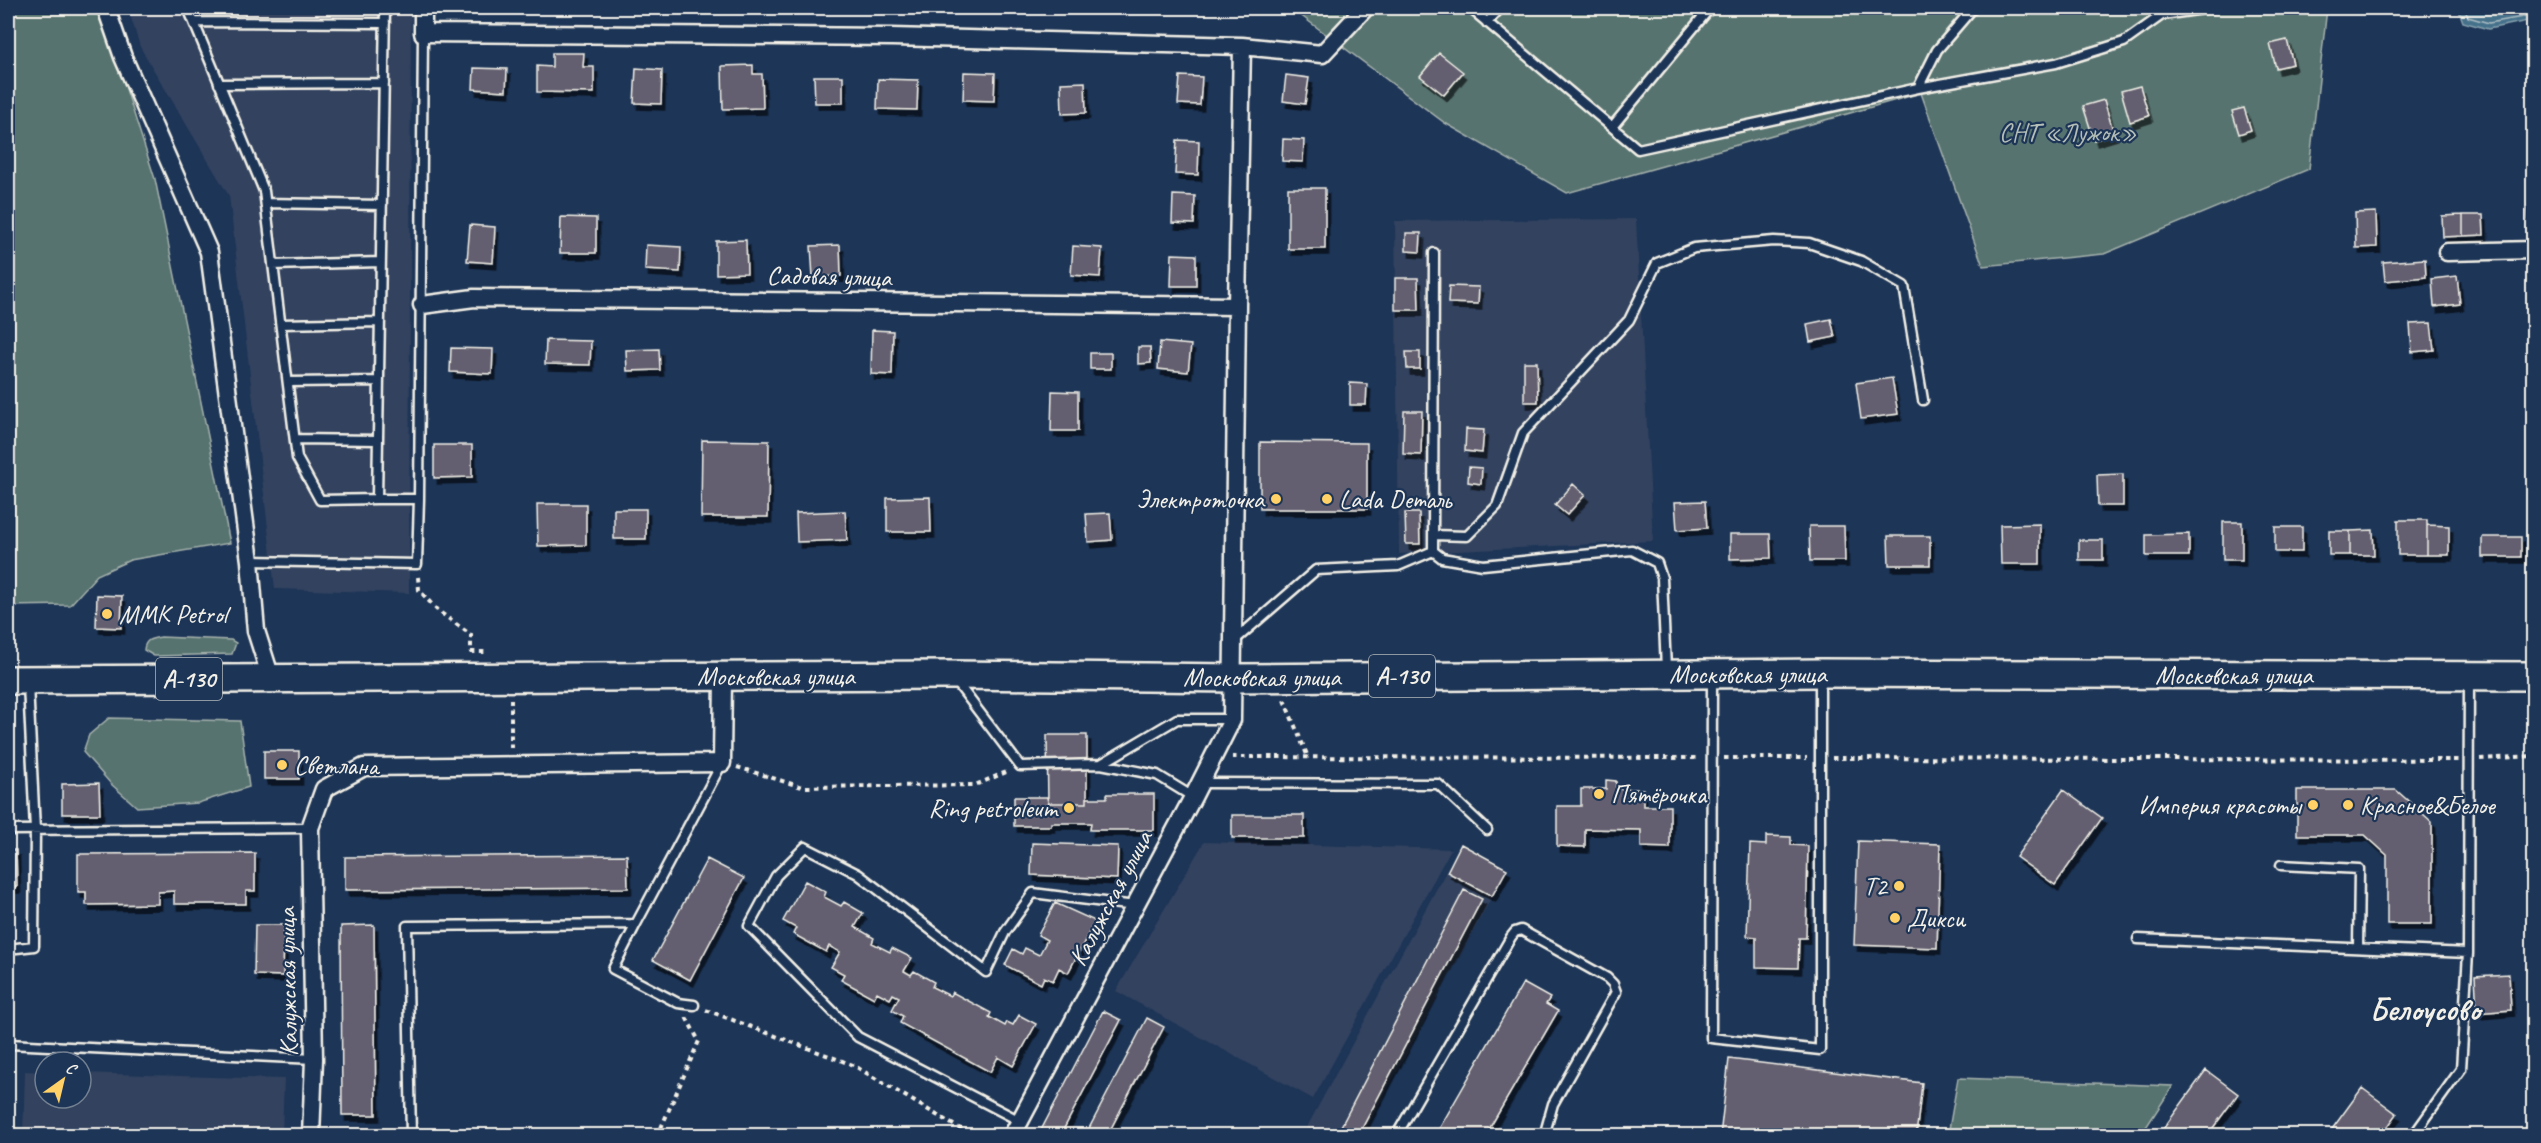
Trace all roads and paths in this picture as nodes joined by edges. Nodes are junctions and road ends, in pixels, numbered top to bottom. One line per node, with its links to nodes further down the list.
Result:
1 (106, 8): 40 (street)
2 (188, 8): 11 (lane)
3 (385, 8): 13 (lane)
4 (423, 8): 14 (street)
5 (1365, 8): 15 (street)
6 (1470, 8): 12 (lane)
7 (1500, 8): 12 (lane)
8 (1710, 8): 19 (lane)
9 (1973, 8): 18 (lane)
10 (2211, 8): 18 (lane)
11 (194, 22): 13 (lane); 17 (lane)
12 (1487, 22): 19 (lane)
13 (385, 23): 16 (lane)
14 (423, 33): 15 (street); 27 (lane)
15 (1242, 46): 28 (street, Калужская улица)
16 (384, 83): 17 (lane); 21 (lane)
17 (219, 84): 20 (lane)
18 (1918, 88): 19 (lane)
19 (1612, 127)
20 (266, 204): 21 (lane); 26 (lane)
21 (382, 205): 25 (lane)
22 (2534, 250): 23 (street)
23 (2447, 252)
24 (1434, 253): 38 (lane)
25 (380, 262): 26 (lane); 29 (lane)
26 (273, 265): 30 (lane)
27 (422, 305): 28 (street, Садовая улица); 37 (lane)
28 (1237, 306): 41 (street, Калужская улица)
29 (380, 322): 30 (lane); 31 (lane)
30 (281, 324): 32 (lane)
31 (379, 381): 32 (lane); 35 (lane)
32 (288, 382): 34 (lane)
33 (1923, 400): 38 (lane)
34 (295, 439): 35 (lane); 36 (lane)
35 (378, 440): 36 (lane)
36 (377, 499): 37 (lane)
37 (419, 499): 40 (lane)
38 (1433, 535): 39 (lane)
39 (1433, 551): 41 (lane); 42 (lane)
40 (250, 561): 49 (street)
41 (1235, 640): 50 (street, Калужская улица)
42 (1666, 669)
43 (1820, 673): 44 (highway, Московская улица / А-130); 46 (highway, Московская улица / А-130); 56 (lane)
44 (1712, 674): 50 (highway, Московская улица / А-130); 55 (lane)
45 (951, 675): 48 (highway, Московская улица / А-130); 50 (highway, Московская улица / А-130); 60 (lane)
46 (2469, 676): 47 (highway, Московская улица / А-130); 57 (lane)
47 (2534, 676)
48 (723, 677): 49 (highway, Московская улица / А-130); 58 (street)
49 (271, 678): 51 (highway, Московская улица / А-130)
50 (1235, 678): 52 (street, Калужская улица)
51 (17, 680): 64 (lane)
52 (1232, 720): 54 (street, Калужская улица); 59 (lane)
53 (2534, 756): 57 (path)
54 (1213, 757): 55 (path); 61 (street, Калужская улица)
55 (1712, 758): 56 (path); 56 (lane)
56 (1820, 758): 57 (path)
57 (2468, 760): 72 (lane)
58 (722, 763): 60 (path); 62 (street); 68 (lane)
59 (1101, 764): 60 (lane); 61 (lane)
60 (1020, 766)
61 (1197, 790): 65 (lane); 67 (street, Калужская улица)
62 (310, 828): 64 (lane); 76 (street, Калужская улица)
63 (8, 830): 64 (lane)
64 (35, 830): 71 (lane)
65 (1487, 830)
66 (2281, 865): 70 (lane)
67 (1135, 906): 78 (street, Калужская улица); 78 (lane)
68 (636, 924): 73 (lane); 80 (lane)
69 (2138, 939): 70 (lane)
70 (2358, 948): 72 (lane)
71 (8, 949)
72 (2468, 953): 84 (lane)
73 (678, 1003): 74 (lane); 77 (path)
74 (694, 1005): 81 (path)
75 (8, 1044): 76 (lane)
76 (314, 1059): 79 (street, Калужская улица)
77 (662, 1128)
78 (1016, 1128)
79 (310, 1136)
80 (411, 1136)
81 (972, 1136)
82 (1396, 1136): 83 (lane)
83 (1544, 1136)
84 (2413, 1136)

